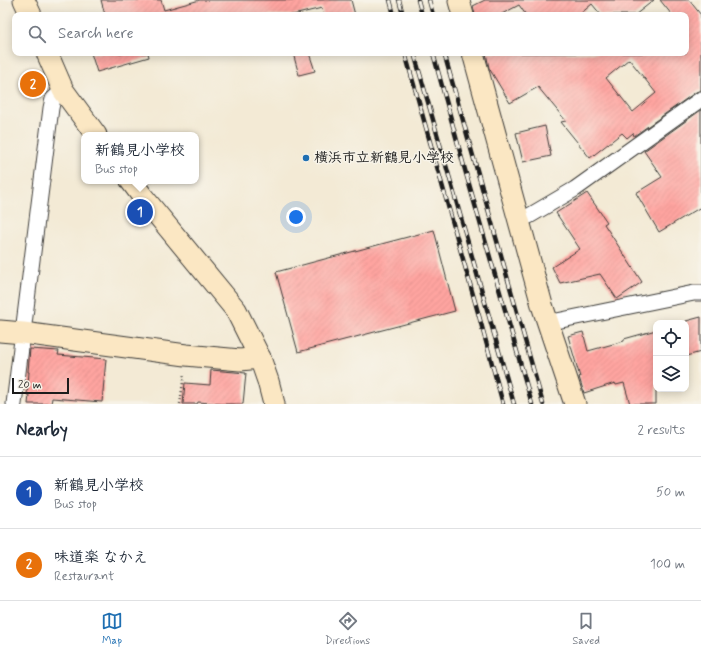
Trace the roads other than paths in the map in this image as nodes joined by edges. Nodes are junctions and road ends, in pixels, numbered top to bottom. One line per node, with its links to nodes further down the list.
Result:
1 (24, 0): 2 (street)
2 (29, 12)
3 (48, 56): 5 (street)
4 (474, 56): 9 (street)
5 (63, 90): 7 (street); 13 (street)
6 (701, 99): 9 (street)
7 (94, 132)
8 (133, 184): 14 (street)
9 (518, 220): 11 (street)
10 (701, 293): 11 (street)
11 (547, 323): 17 (street)
12 (0, 331): 13 (street)
13 (24, 333): 14 (street); 15 (street)
14 (260, 358): 16 (street)
15 (14, 404)
16 (274, 404)
17 (575, 404)

